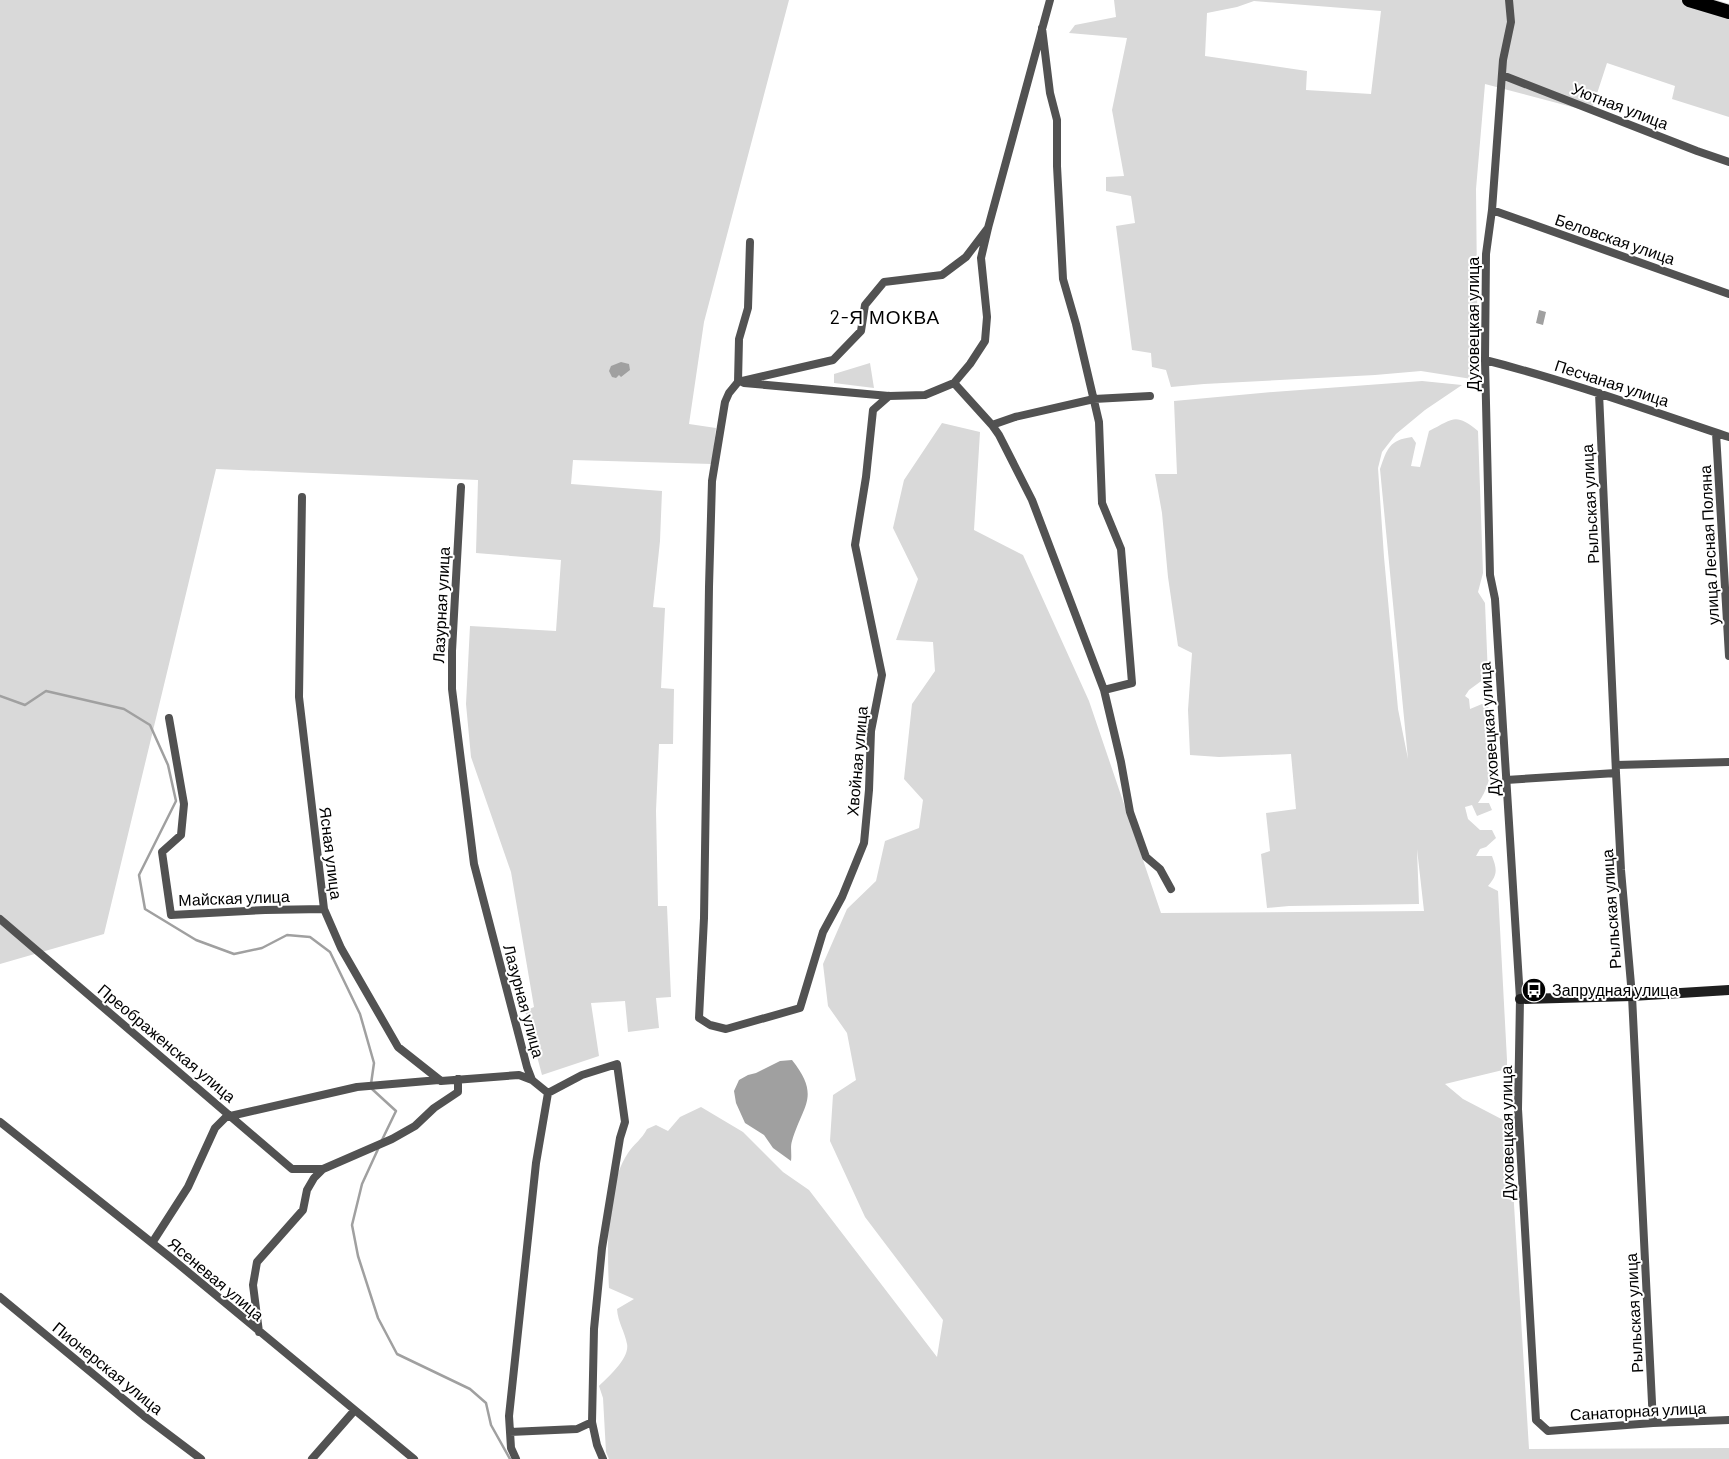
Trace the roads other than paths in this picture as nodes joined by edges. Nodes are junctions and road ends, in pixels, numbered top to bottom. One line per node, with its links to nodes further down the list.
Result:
1 (1050, 0): 5 (street)
2 (1509, 0): 6 (street, Духовецкая улица)
3 (1689, 0): 4 (highway)
4 (1729, 12)
5 (1042, 28): 9 (street); 18 (street)
6 (1502, 75): 7 (street, Уютная улица); 8 (street, Духовецкая улица)
7 (1729, 162)
8 (1492, 210): 11 (street, Беловская улица); 12 (street, Духовецкая улица)
9 (988, 228): 13 (street); 14 (street)
10 (750, 242): 13 (street)
11 (1729, 294)
12 (1485, 360): 15 (street, Песчаная улица); 29 (street, Духовецкая улица)
13 (738, 382): 16 (street); 16 (street, Хвойная улица)
14 (954, 383): 16 (street); 19 (street)
15 (1599, 393): 20 (street, Песчаная улица); 28 (street, Рыльская улица)
16 (889, 396)
17 (1150, 396): 18 (street)
18 (1094, 399): 19 (street); 25 (street)
19 (992, 425): 25 (street)
20 (1716, 433): 21 (street, Песчаная улица); 24 (street, улица Лесная Поляна)
21 (1729, 437)
22 (461, 487): 38 (street, Лазурная улица)
23 (302, 498): 31 (street, Ясная улица)
24 (1729, 656)
25 (1104, 690): 30 (street)
26 (169, 718): 31 (street, Майская улица)
27 (1729, 762): 28 (street)
28 (1616, 769): 29 (street); 34 (street, Рыльская улица)
29 (1506, 780): 35 (street, Духовецкая улица)
30 (1171, 889)
31 (324, 909): 37 (street, Ясная улица)
32 (0, 919): 40 (street, Преображенская улица)
33 (1729, 990): 34 (street)
34 (1632, 996): 35 (street); 49 (street, Рыльская улица)
35 (1520, 999): 50 (street, Духовецкая улица)
36 (458, 1079): 37 (street); 38 (street); 42 (street)
37 (439, 1080): 40 (street)
38 (532, 1080): 39 (street, Лазурная улица)
39 (548, 1093): 48 (street); 51 (street)
40 (230, 1116): 42 (street, Преображенская улица); 43 (street)
41 (0, 1122): 43 (street, Ясеневая улица)
42 (323, 1169): 45 (street)
43 (152, 1243): 45 (street, Ясеневая улица)
44 (0, 1297): 52 (street, Пионерская улица)
45 (259, 1332): 46 (street, Ясеневая улица)
46 (354, 1411): 53 (street); 54 (street, Ясеневая улица)
47 (1729, 1420): 49 (street, Санаторная улица)
48 (592, 1422): 51 (street); 56 (street)
49 (1653, 1423): 50 (street, Санаторная улица)
50 (1548, 1430)
51 (510, 1432): 55 (street)
52 (201, 1459)
53 (312, 1459)
54 (414, 1459)
55 (516, 1459)
56 (603, 1459)

